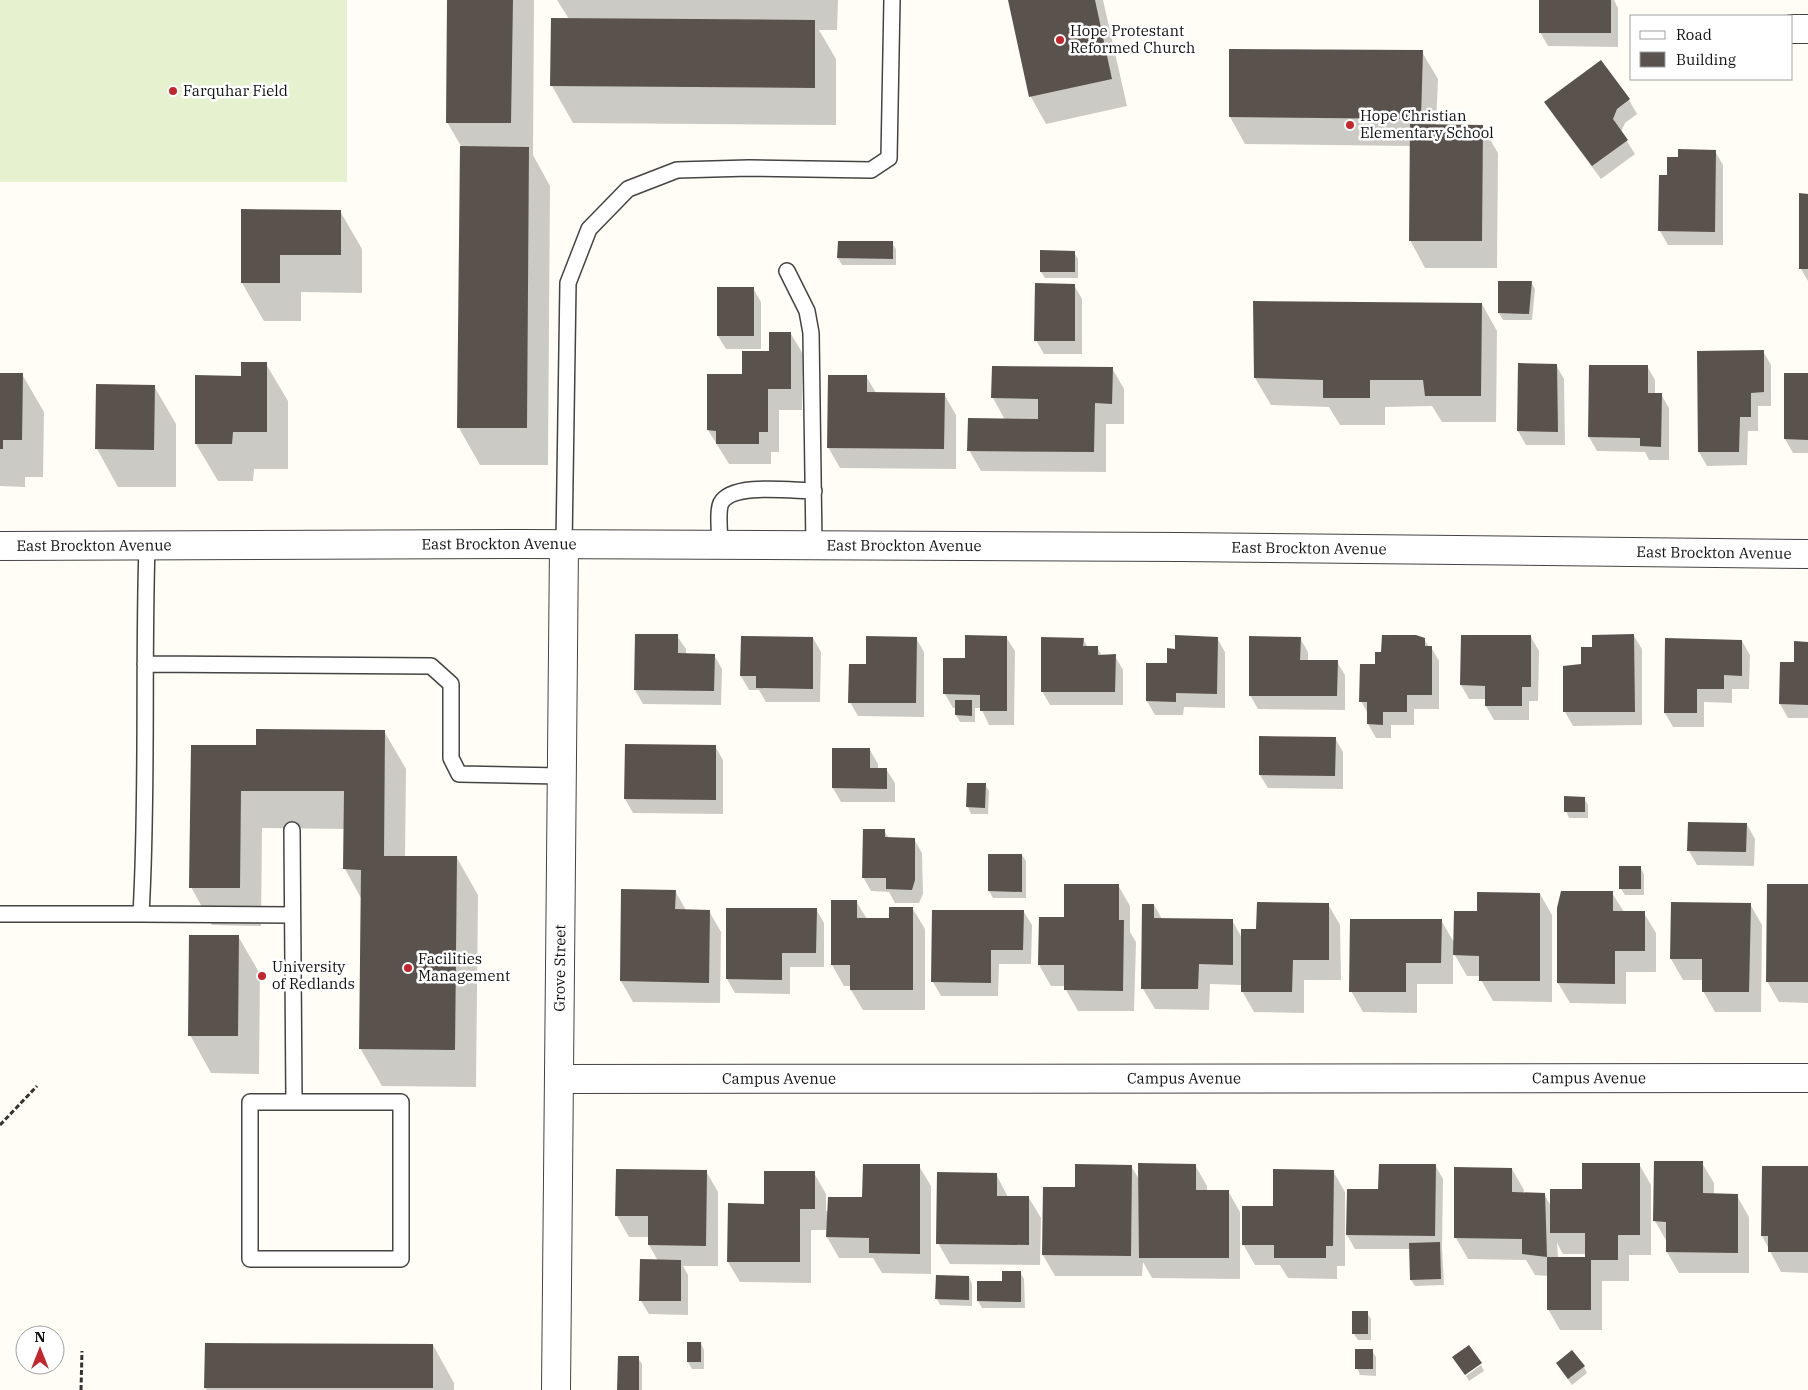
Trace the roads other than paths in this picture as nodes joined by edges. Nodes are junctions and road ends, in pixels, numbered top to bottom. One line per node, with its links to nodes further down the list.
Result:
1 (892, 0): 6 (lane)
2 (1793, 29): 3 (street)
3 (1808, 29)
4 (787, 272): 5 (lane)
5 (814, 491): 9 (lane); 10 (lane)
6 (564, 545): 8 (street, East Brockton Avenue); 9 (street, East Brockton Avenue); 13 (street, Grove Street)
7 (0, 546): 8 (street, East Brockton Avenue)
8 (147, 546): 12 (lane)
9 (720, 546): 10 (street, East Brockton Avenue)
10 (814, 546): 11 (street, East Brockton Avenue)
11 (1808, 554)
12 (145, 664): 13 (lane); 16 (lane)
13 (561, 776): 19 (street, Grove Street)
14 (292, 830): 17 (lane)
15 (0, 914): 16 (lane)
16 (141, 914): 17 (lane)
17 (292, 915): 20 (lane)
18 (1808, 1078): 19 (street, Campus Avenue)
19 (559, 1079): 21 (street, Grove Street)
20 (294, 1102): 20 (lane)
21 (556, 1390)

